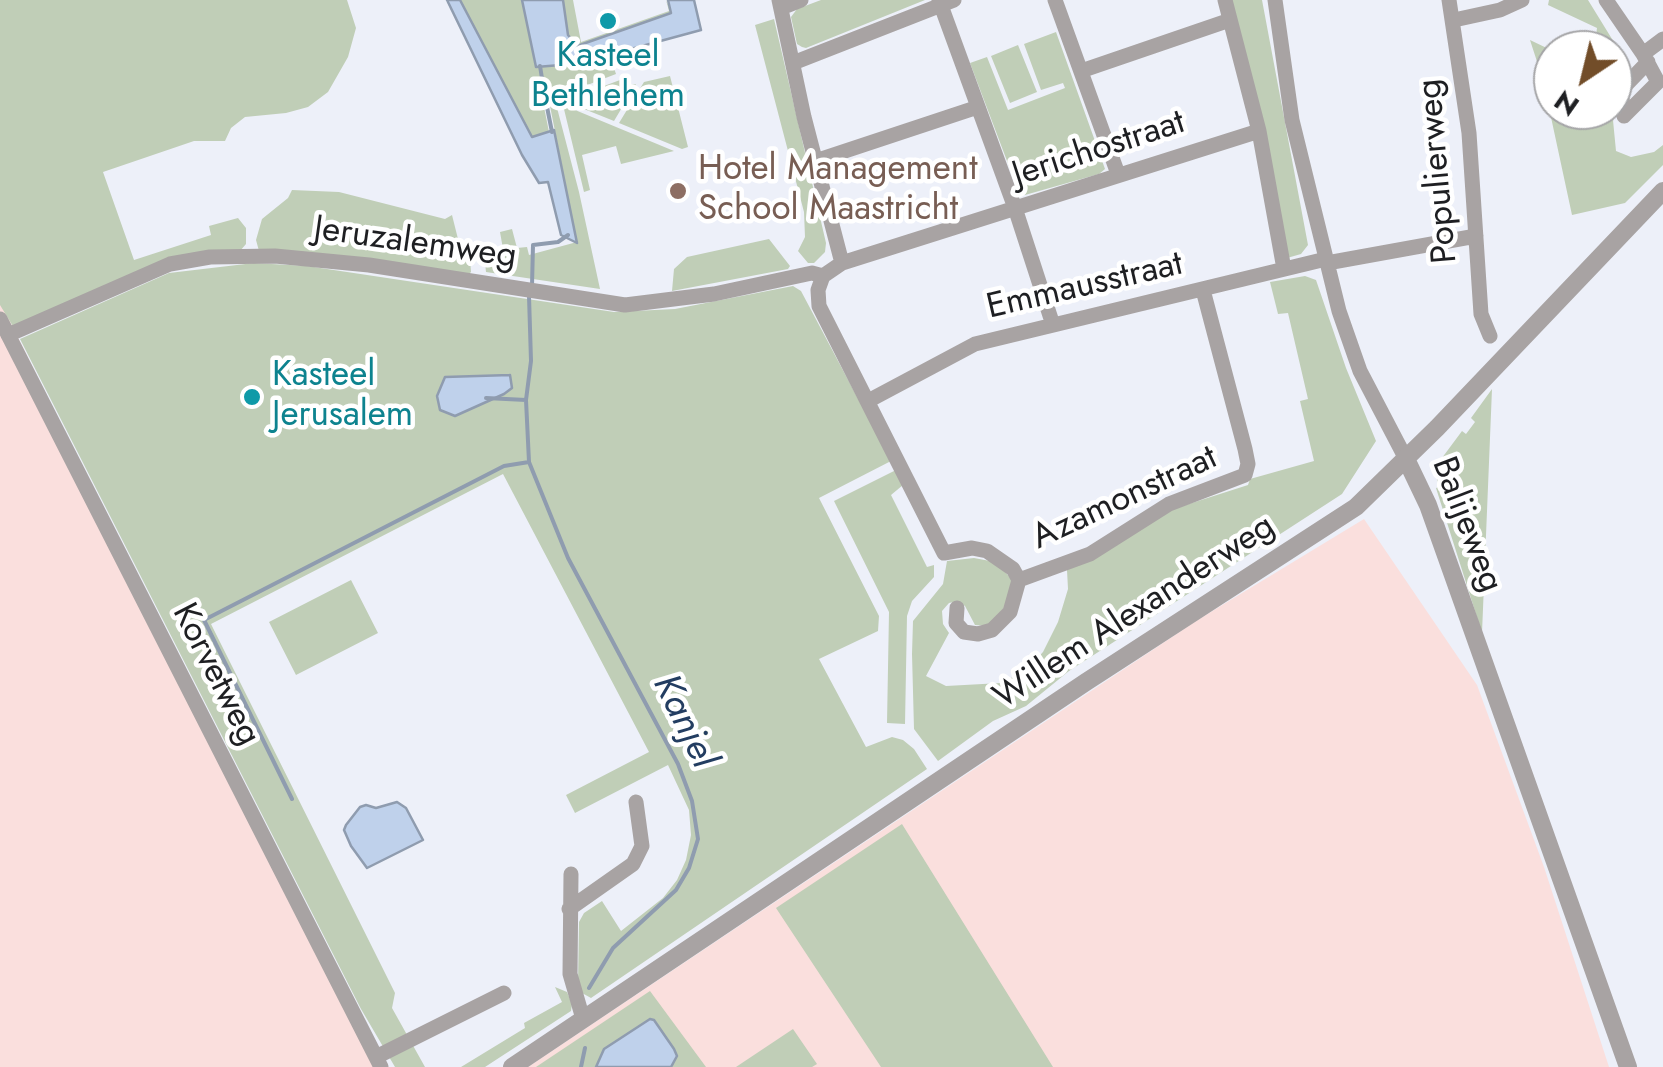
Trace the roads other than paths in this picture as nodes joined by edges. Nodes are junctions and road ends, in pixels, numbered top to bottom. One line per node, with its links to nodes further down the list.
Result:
1 (801, 0): 9 (street)
2 (1055, 0): 14 (street)
3 (1225, 0): 10 (street)
4 (1275, 0): 22 (street, Balijeweg)
5 (1449, 0): 11 (street, Populierweg)
6 (1522, 0): 11 (street)
7 (1606, 0): 12 (street)
8 (944, 2): 13 (street); 15 (street)
9 (780, 4): 13 (street)
10 (1230, 20): 14 (street); 16 (street)
11 (1454, 20): 21 (street, Populierweg)
12 (1663, 40)
13 (793, 63): 17 (street)
14 (1081, 70): 18 (street)
15 (978, 107): 17 (street); 20 (street)
16 (1259, 131): 18 (street, Jerichostraat); 24 (street)
17 (815, 161): 23 (street)
18 (1118, 174): 20 (street, Jerichostraat)
19 (1663, 190): 32 (street, Willem Alexanderweg)
20 (1015, 208): 23 (street, Jerichostraat); 28 (street)
21 (1476, 236): 22 (street, Emmausstraat); 30 (street, Populierweg)
22 (1326, 261): 24 (street, Emmausstraat); 32 (street, Balijeweg)
23 (842, 263): 25 (street, Jerichostraat)
24 (1284, 269): 26 (street, Emmausstraat)
25 (823, 276): 29 (street, Jeruzalemweg); 31 (street)
26 (1203, 290): 28 (street, Emmausstraat); 33 (street, Azamonstraat)
27 (0, 319): 29 (street, Korvetweg)
28 (1054, 325): 31 (street, Emmausstraat)
29 (8, 335): 40 (street, Korvetweg)
30 (1490, 336)
31 (868, 401): 33 (street)
32 (1406, 459): 39 (street, Willem Alexanderweg); 42 (street, Balijeweg)
33 (1018, 580): 34 (street)
34 (957, 608)
35 (636, 802): 37 (street)
36 (571, 874): 37 (street)
37 (569, 910): 39 (street)
38 (504, 992): 40 (street, Korvetweg)
39 (583, 1019): 41 (street, Willem Alexanderweg)
40 (379, 1062)
41 (512, 1067)
42 (1628, 1067)

